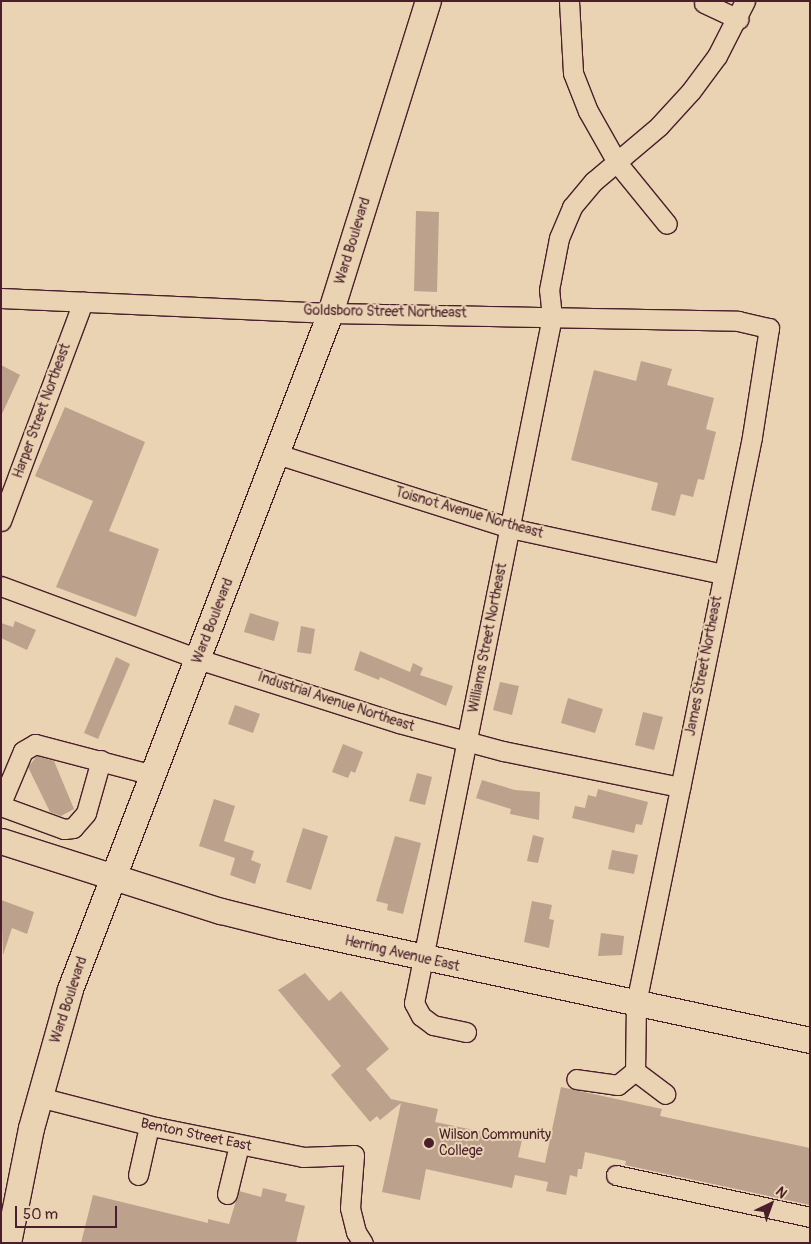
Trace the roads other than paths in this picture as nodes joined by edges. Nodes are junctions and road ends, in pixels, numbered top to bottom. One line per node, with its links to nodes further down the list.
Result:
1 (428, 1): 10 (main road, Ward Boulevard)
2 (569, 1): 6 (street)
3 (745, 1): 5 (street, Williams Street Northeast)
4 (704, 3): 5 (street)
5 (738, 19): 6 (street, Williams Street Northeast)
6 (618, 164): 7 (street); 11 (street, Williams Street Northeast)
7 (667, 224)
8 (1, 298): 9 (street, Goldsboro Street Northeast)
9 (83, 302): 10 (street, Goldsboro Street Northeast); 14 (street, Harper Street Northeast)
10 (330, 313): 11 (street, Goldsboro Street Northeast); 13 (main road, Ward Boulevard)
11 (552, 317): 12 (street, Goldsboro Street Northeast); 15 (street, Williams Street Northeast)
12 (769, 328): 16 (street, James Street Northeast)
13 (276, 454): 15 (street, Toisnot Avenue Northeast); 18 (main road, Ward Boulevard)
14 (1, 521)
15 (510, 528): 16 (street, Toisnot Avenue Northeast); 19 (street, Williams Street Northeast)
16 (722, 574): 22 (street, James Street Northeast)
17 (1, 586): 18 (street, Industrial Avenue Northeast)
18 (198, 659): 19 (street, Industrial Avenue Northeast); 21 (main road, Ward Boulevard)
19 (466, 742): 22 (street, Industrial Avenue Northeast); 26 (street, Williams Street Northeast)
20 (101, 760): 21 (street); 23 (street); 23 (street)
21 (153, 775): 25 (main road, Ward Boulevard)
22 (680, 787): 27 (street, James Street Northeast)
23 (1, 804)
24 (1, 841): 25 (main road, Herring Avenue East)
25 (113, 878): 26 (main road, Herring Avenue East); 33 (main road, Ward Boulevard)
26 (421, 958): 27 (main road, Herring Avenue East); 28 (street, Williams Street Northeast)
27 (636, 1003): 29 (main road, Herring Avenue East); 30 (street, James Street Northeast)
28 (466, 1032)
29 (810, 1040)
30 (634, 1071): 31 (street); 32 (street)
31 (576, 1079)
32 (664, 1094)
33 (39, 1097): 34 (street, Benton Street East); 40 (main road, Ward Boulevard)
34 (149, 1126): 35 (street, Benton Street East); 36 (street)
35 (239, 1145): 38 (street); 41 (street, Benton Street East)
36 (138, 1175)
37 (616, 1175): 39 (street)
38 (227, 1194)
39 (810, 1217)
40 (8, 1243)
41 (363, 1243)

